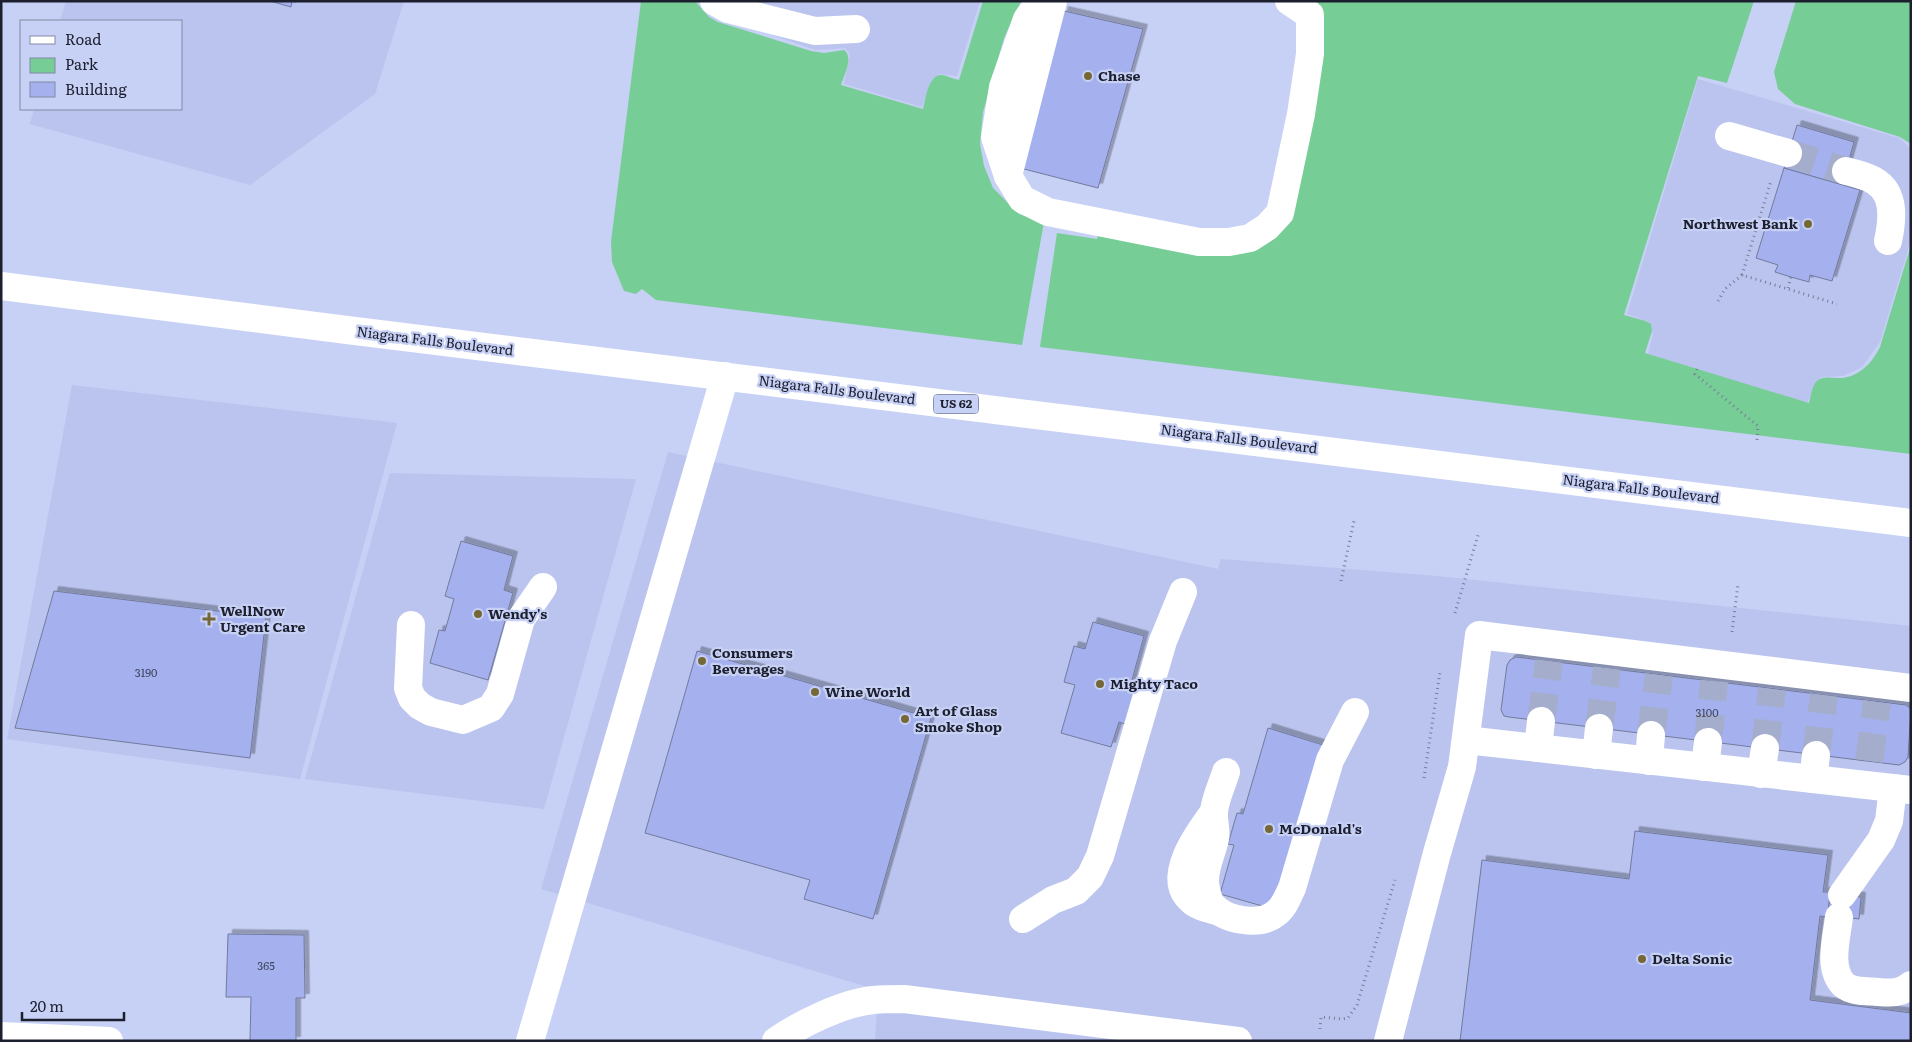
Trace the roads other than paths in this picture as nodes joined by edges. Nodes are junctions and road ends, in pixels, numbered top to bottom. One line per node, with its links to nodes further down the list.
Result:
1 (714, 1): 5 (main road)
2 (1041, 1): 9 (main road)
3 (1054, 1): 9 (main road)
4 (1289, 1): 9 (main road)
5 (856, 29)
6 (1729, 136): 7 (main road)
7 (1788, 154)
8 (1846, 171): 10 (main road)
9 (1008, 176)
10 (1888, 241)
11 (1, 286): 12 (main road, Niagara Falls Boulevard / US 62)
12 (725, 376): 13 (main road, Niagara Falls Boulevard / US 62); 30 (main road)
13 (1911, 522)
14 (543, 587): 16 (main road)
15 (1184, 592): 26 (main road)
16 (411, 625)
17 (1911, 688): 21 (main road)
18 (1355, 712): 24 (main road)
19 (1541, 721): 22 (main road)
20 (1599, 728): 23 (main road)
21 (1466, 740): 22 (main road); 33 (main road)
22 (1538, 748): 23 (main road)
23 (1596, 755): 25 (main road)
24 (1226, 772)
25 (1902, 789): 27 (main road)
26 (1023, 919)
27 (1911, 985)
28 (1, 1036): 29 (main road)
29 (109, 1041)
30 (530, 1041)
31 (776, 1041): 32 (main road)
32 (1238, 1041)
33 (1388, 1041)

